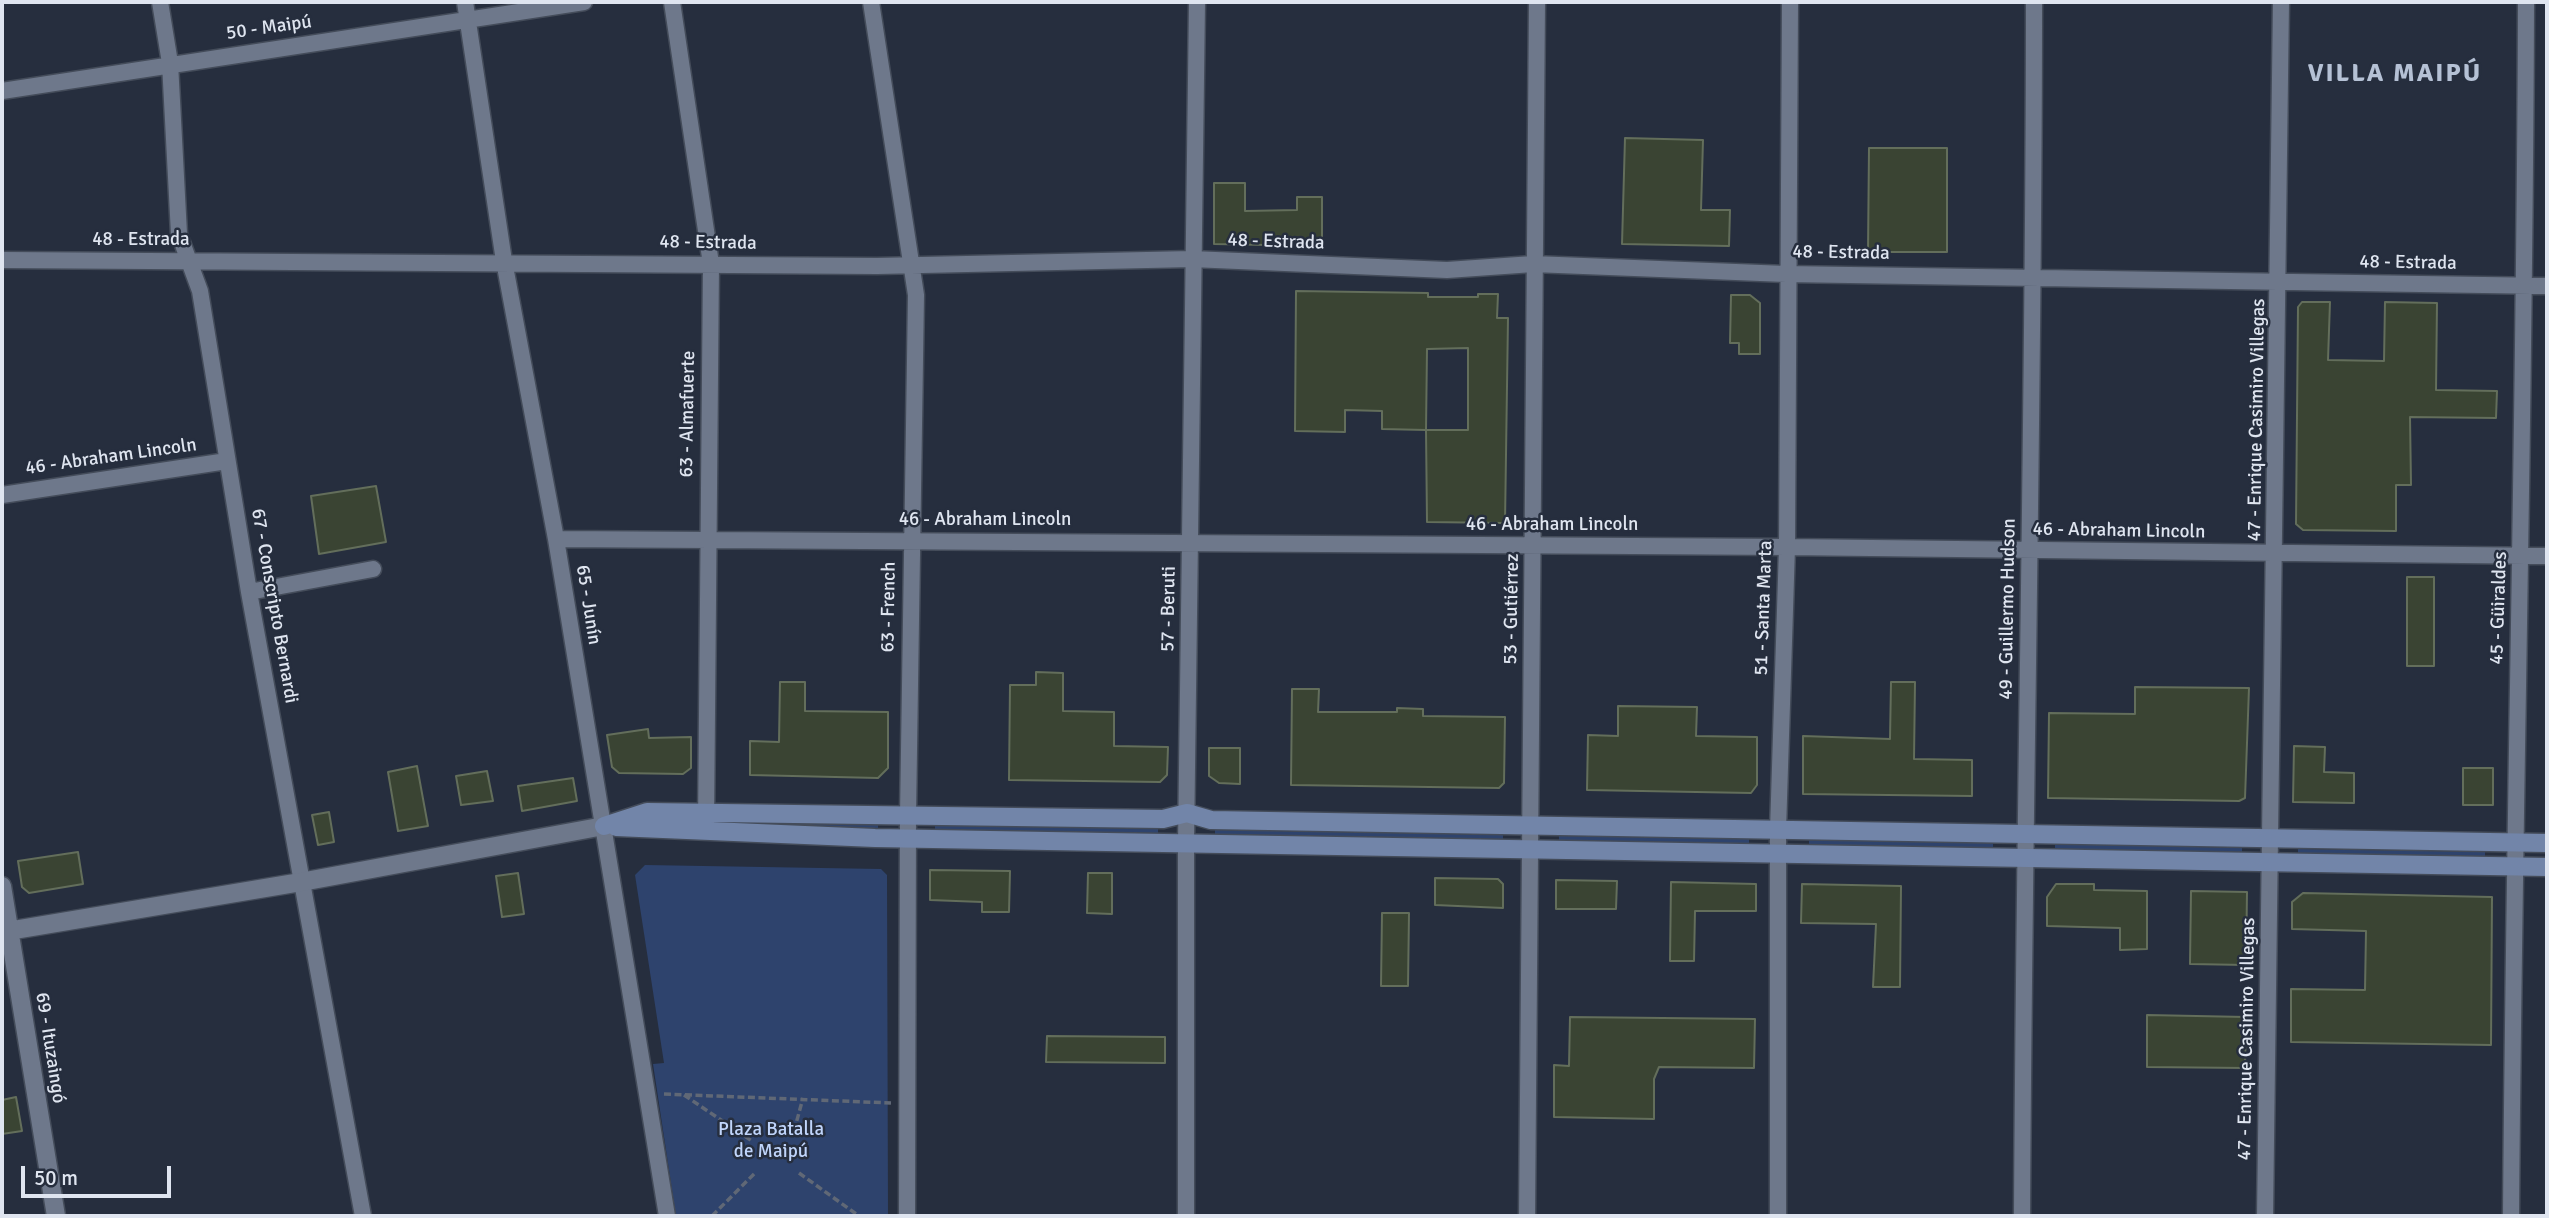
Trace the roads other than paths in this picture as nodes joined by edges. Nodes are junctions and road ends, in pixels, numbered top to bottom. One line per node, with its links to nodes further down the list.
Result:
1 (160, 2): 13 (street, 67 - Conscripto Bernardi)
2 (466, 2): 12 (street, 65 - Junín)
3 (584, 2): 12 (street, 50 - Maipú)
4 (672, 2): 19 (street, 63 - Almafuerte)
5 (871, 2): 21 (street, 63 - French)
6 (1197, 2): 15 (street, 57 - Beruti)
7 (1537, 2): 20 (street, 53 - Gutiérrez)
8 (1790, 2): 22 (street, 51 - Santa Marta)
9 (2034, 2): 23 (street, 49 - Guillermo Hudson)
10 (2281, 2): 24 (street, 47 - Enrique Casimiro Villegas)
11 (2526, 2): 25 (street, 45 - Güiraldes)
12 (469, 22): 13 (street, 50 - Maipú); 18 (street, 65 - Junín)
13 (170, 63): 14 (street, 50 - Maipú); 17 (street, 67 - Conscripto Bernardi)
14 (2, 92)
15 (1192, 259): 20 (street, 48 - Estrada); 21 (street, 48 - Estrada); 32 (street, 57 - Beruti)
16 (2, 260): 17 (street, 48 - Estrada)
17 (190, 261): 18 (street, 48 - Estrada); 27 (street, 67 - Conscripto Bernardi)
18 (504, 261): 19 (street, 48 - Estrada); 30 (street, 65 - Junín)
19 (711, 264): 21 (street, 48 - Estrada); 29 (street, 63 - Almafuerte)
20 (1533, 264): 22 (street, 48 - Estrada); 33 (street, 53 - Gutiérrez)
21 (914, 265): 31 (street, 63 - French)
22 (1786, 274): 23 (street, 48 - Estrada); 34 (street, 51 - Santa Marta)
23 (2034, 276): 24 (street, 48 - Estrada); 35 (street, 49 - Guillermo Hudson)
24 (2280, 282): 25 (street, 48 - Estrada); 36 (street, 47 - Enrique Casimiro Villegas)
25 (2525, 286): 26 (street, 48 - Estrada); 37 (street, 45 - Güiraldes)
26 (2547, 286)
27 (227, 461): 28 (street, 46 - Abraham Lincoln); 40 (street, 67 - Conscripto Bernardi)
28 (2, 495)
29 (708, 538): 30 (street, 46 - Abraham Lincoln); 31 (street, 46 - Abraham Lincoln); 41 (street, 63 - Almafuerte)
30 (556, 539): 45 (street, 65 - Junín)
31 (911, 541): 32 (street, 46 - Abraham Lincoln); 43 (street, 63 - French)
32 (1191, 542): 33 (street, 46 - Abraham Lincoln); 42 (street, 57 - Beruti)
33 (1534, 547): 34 (street, 46 - Abraham Lincoln); 44 (street, 53 - Gutiérrez)
34 (1787, 547): 35 (street, 46 - Abraham Lincoln); 47 (street, 51 - Santa Marta)
35 (2031, 550): 36 (street, 46 - Abraham Lincoln); 48 (street, 49 - Guillermo Hudson)
36 (2276, 555): 37 (street, 46 - Abraham Lincoln); 49 (street, 47 - Enrique Casimiro Villegas)
37 (2522, 556): 38 (street, 46 - Abraham Lincoln); 51 (street, 45 - Güiraldes)
38 (2547, 556)
39 (373, 569): 40 (street)
40 (249, 592): 60 (street, 67 - Conscripto Bernardi)
41 (706, 811): 43 (main road); 45 (main road); 46 (street, 63 - Almafuerte)
42 (1187, 813): 43 (main road); 44 (main road); 53 (street, 57 - Beruti)
43 (908, 815): 50 (street, 63 - French)
44 (1531, 826): 47 (main road); 54 (street, 53 - Gutiérrez)
45 (604, 827): 46 (main road); 60 (street); 65 (street, 65 - Junín)
46 (706, 830): 50 (main road)
47 (1778, 830): 48 (main road); 55 (street, 51 - Santa Marta)
48 (2024, 834): 49 (main road); 56 (street, 49 - Guillermo Hudson)
49 (2272, 838): 51 (main road); 57 (street, 47 - Enrique Casimiro Villegas)
50 (908, 839): 53 (main road); 66 (street, 63 - French)
51 (2513, 843): 52 (main road); 58 (street, 45 - Güiraldes)
52 (2547, 843)
53 (1186, 844): 54 (main road); 67 (street, 57 - Beruti)
54 (1531, 850): 55 (main road); 68 (street, 53 - Gutiérrez)
55 (1779, 854): 56 (main road); 69 (street, 51 - Santa Marta)
56 (2024, 858): 57 (main road); 70 (street, 49 - Guillermo Hudson)
57 (2271, 862): 58 (main road); 71 (street, 47 - Enrique Casimiro Villegas)
58 (2513, 867): 59 (main road); 72 (street, 45 - Güiraldes)
59 (2547, 867)
60 (301, 882): 62 (street); 64 (street, 67 - Conscripto Bernardi)
61 (2, 886): 62 (street, 69 - Ituzaingó)
62 (6, 932): 63 (street, 69 - Ituzaingó)
63 (56, 1216)
64 (363, 1216)
65 (667, 1216)
66 (907, 1216)
67 (1186, 1216)
68 (1527, 1216)
69 (1778, 1216)
70 (2022, 1216)
71 (2265, 1216)
72 (2511, 1216)

